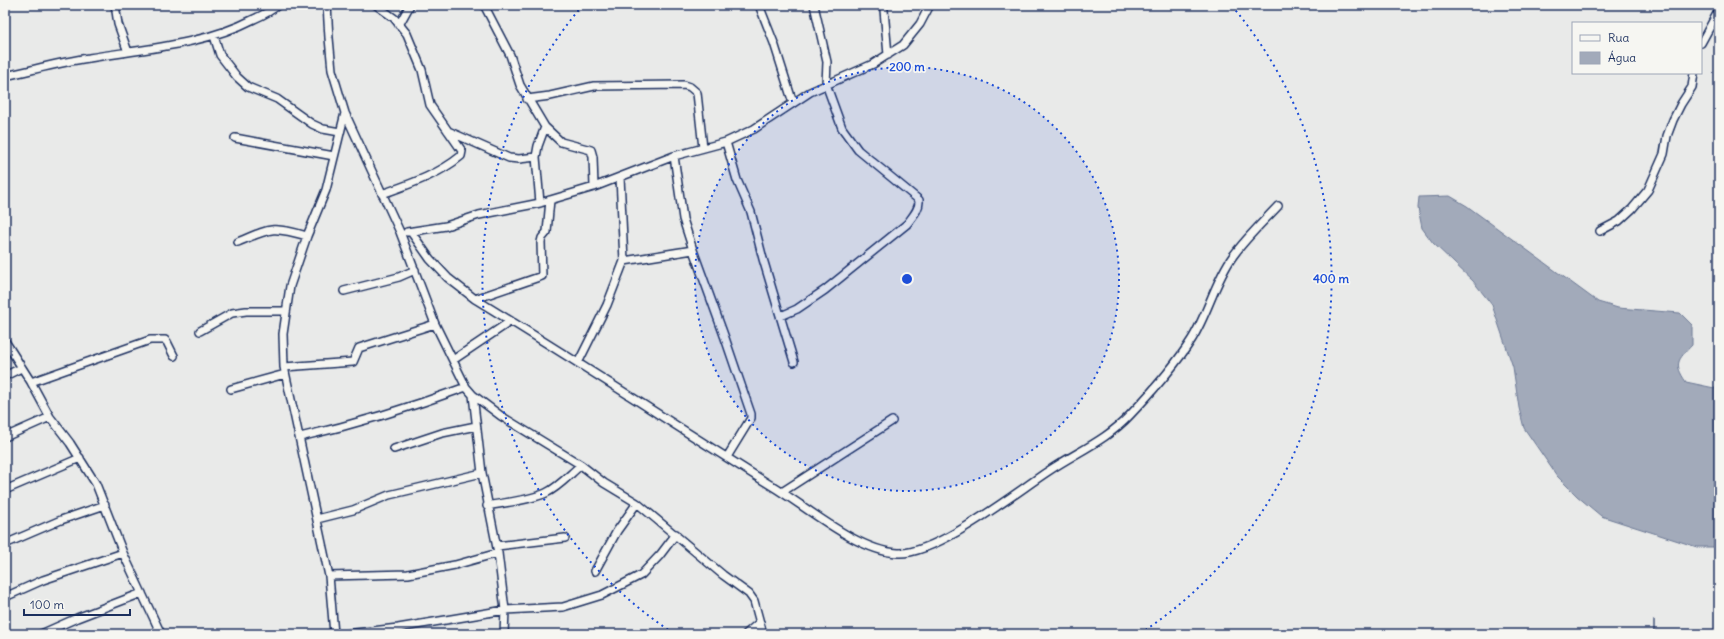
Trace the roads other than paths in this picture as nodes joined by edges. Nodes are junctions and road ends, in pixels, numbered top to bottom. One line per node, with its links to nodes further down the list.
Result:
1 (115, 5): 15 (street)
2 (278, 5): 13 (street)
3 (327, 5): 22 (street)
4 (376, 5): 12 (street)
5 (410, 5): 12 (street)
6 (484, 5): 20 (street)
7 (760, 5): 21 (street)
8 (814, 5): 19 (street)
9 (930, 5): 16 (street)
10 (884, 10): 16 (street)
11 (1719, 10): 14 (street)
12 (399, 25): 24 (street)
13 (214, 36): 15 (street); 25 (street)
14 (1702, 41)
15 (128, 52): 18 (street)
16 (888, 55): 19 (street)
17 (1694, 74): 38 (street)
18 (5, 76)
19 (826, 84): 21 (street); 49 (street)
20 (527, 99): 23 (street); 28 (street)
21 (793, 103): 27 (street)
22 (344, 113): 25 (street); 34 (street)
23 (545, 127): 31 (street); 33 (street)
24 (448, 130): 31 (street); 34 (street)
25 (340, 132): 29 (street)
26 (235, 138): 29 (street)
27 (726, 142): 28 (street); 49 (street)
28 (703, 148): 30 (street)
29 (334, 156): 41 (street)
30 (674, 156): 32 (street); 43 (street)
31 (536, 157): 36 (street)
32 (620, 177): 33 (street); 44 (street)
33 (594, 187): 35 (street)
34 (382, 194): 39 (street)
35 (550, 200): 36 (street); 47 (street)
36 (540, 203): 40 (street)
37 (1278, 206): 76 (street)
38 (1600, 231)
39 (400, 232): 40 (street); 45 (street)
40 (411, 232): 47 (street)
41 (307, 236): 42 (street); 48 (street)
42 (238, 242)
43 (692, 250): 44 (street); 71 (street)
44 (624, 261): 57 (street)
45 (415, 270): 46 (street); 51 (street)
46 (344, 291)
47 (475, 299): 50 (street)
48 (286, 311): 52 (street); 59 (street)
49 (781, 316): 56 (street)
50 (511, 321): 55 (street); 57 (street)
51 (435, 324): 55 (street); 59 (street)
52 (200, 331)
53 (5, 341): 58 (street)
54 (174, 356): 61 (street)
55 (453, 360): 62 (street)
56 (794, 362)
57 (578, 363): 71 (street)
58 (21, 368): 60 (street); 61 (street)
59 (284, 371): 63 (street); 69 (street)
60 (5, 376)
61 (31, 382): 65 (street)
62 (466, 387): 64 (street); 69 (street)
63 (231, 389)
64 (473, 395): 67 (street); 73 (street)
65 (50, 417): 68 (street); 72 (street)
66 (892, 421): 76 (street)
67 (476, 426): 70 (street); 74 (street)
68 (5, 437)
69 (300, 437): 80 (street)
70 (394, 449)
71 (727, 457): 76 (street)
72 (80, 458): 75 (street); 78 (street)
73 (581, 465): 77 (street); 79 (street)
74 (482, 473): 79 (street); 80 (street)
75 (5, 490)
76 (782, 492)
77 (637, 503): 81 (street); 86 (street)
78 (105, 504): 83 (street); 85 (street)
79 (487, 506): 84 (street)
80 (318, 519): 87 (street)
81 (676, 534): 90 (street); 91 (street)
82 (565, 538): 84 (street)
83 (5, 544)
84 (498, 550): 87 (street); 90 (street)
85 (123, 553): 88 (street); 89 (street)
86 (595, 571)
87 (329, 576): 94 (street)
88 (142, 593): 92 (street); 93 (street)
89 (5, 597)
90 (505, 610): 95 (street); 96 (street)
91 (760, 622): 97 (street); 98 (street)
92 (41, 634)
93 (161, 634)
94 (334, 634)
95 (346, 634)
96 (504, 634)
97 (746, 634)
98 (763, 634)

